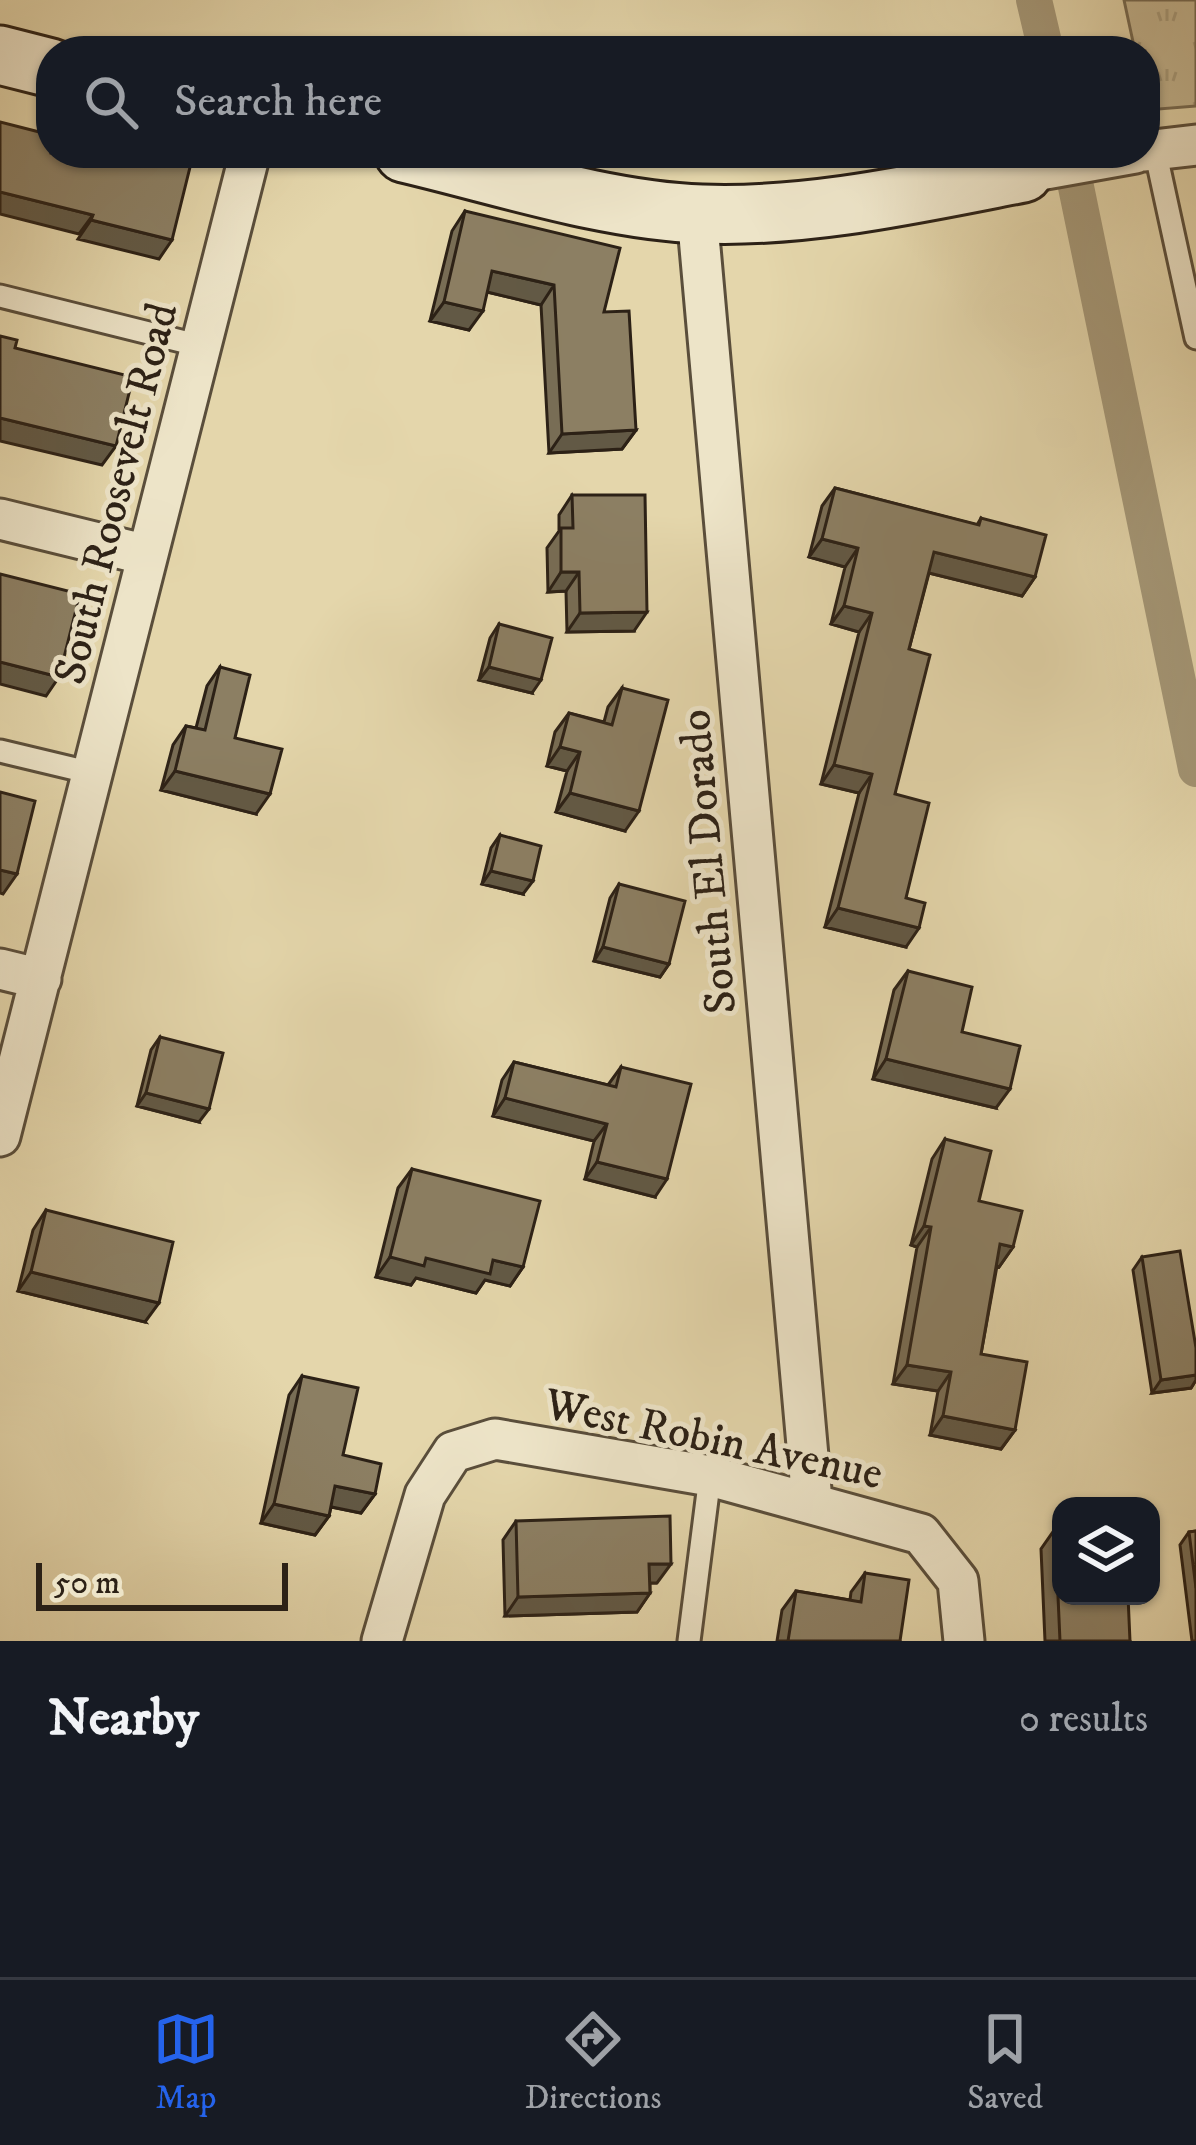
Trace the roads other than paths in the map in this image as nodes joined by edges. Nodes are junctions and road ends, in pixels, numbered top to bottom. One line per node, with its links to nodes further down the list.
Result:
1 (0, 55): 2 (street)
2 (36, 64)
3 (1196, 145): 4 (street)
4 (1160, 150)
5 (246, 168): 13 (street, South Roosevelt Road)
6 (467, 168): 10 (street)
7 (1052, 168): 9 (street)
8 (1143, 168): 12 (lane)
9 (1023, 173): 10 (street)
10 (697, 214): 22 (street, South El Dorado)
11 (0, 296): 13 (lane)
12 (1196, 338)
13 (201, 346): 15 (street, South Roosevelt Road)
14 (0, 519): 15 (street)
15 (147, 555): 17 (street, South Roosevelt Road)
16 (0, 751): 17 (lane)
17 (92, 773): 19 (street, South Roosevelt Road)
18 (0, 969): 19 (street)
19 (41, 979): 20 (street, South Roosevelt Road)
20 (0, 1136)
21 (710, 1476): 22 (street, West Robin Avenue); 23 (street, West Robin Avenue); 24 (lane)
22 (812, 1501): 25 (street, West Robin Avenue)
23 (382, 1641)
24 (688, 1641)
25 (964, 1641)

